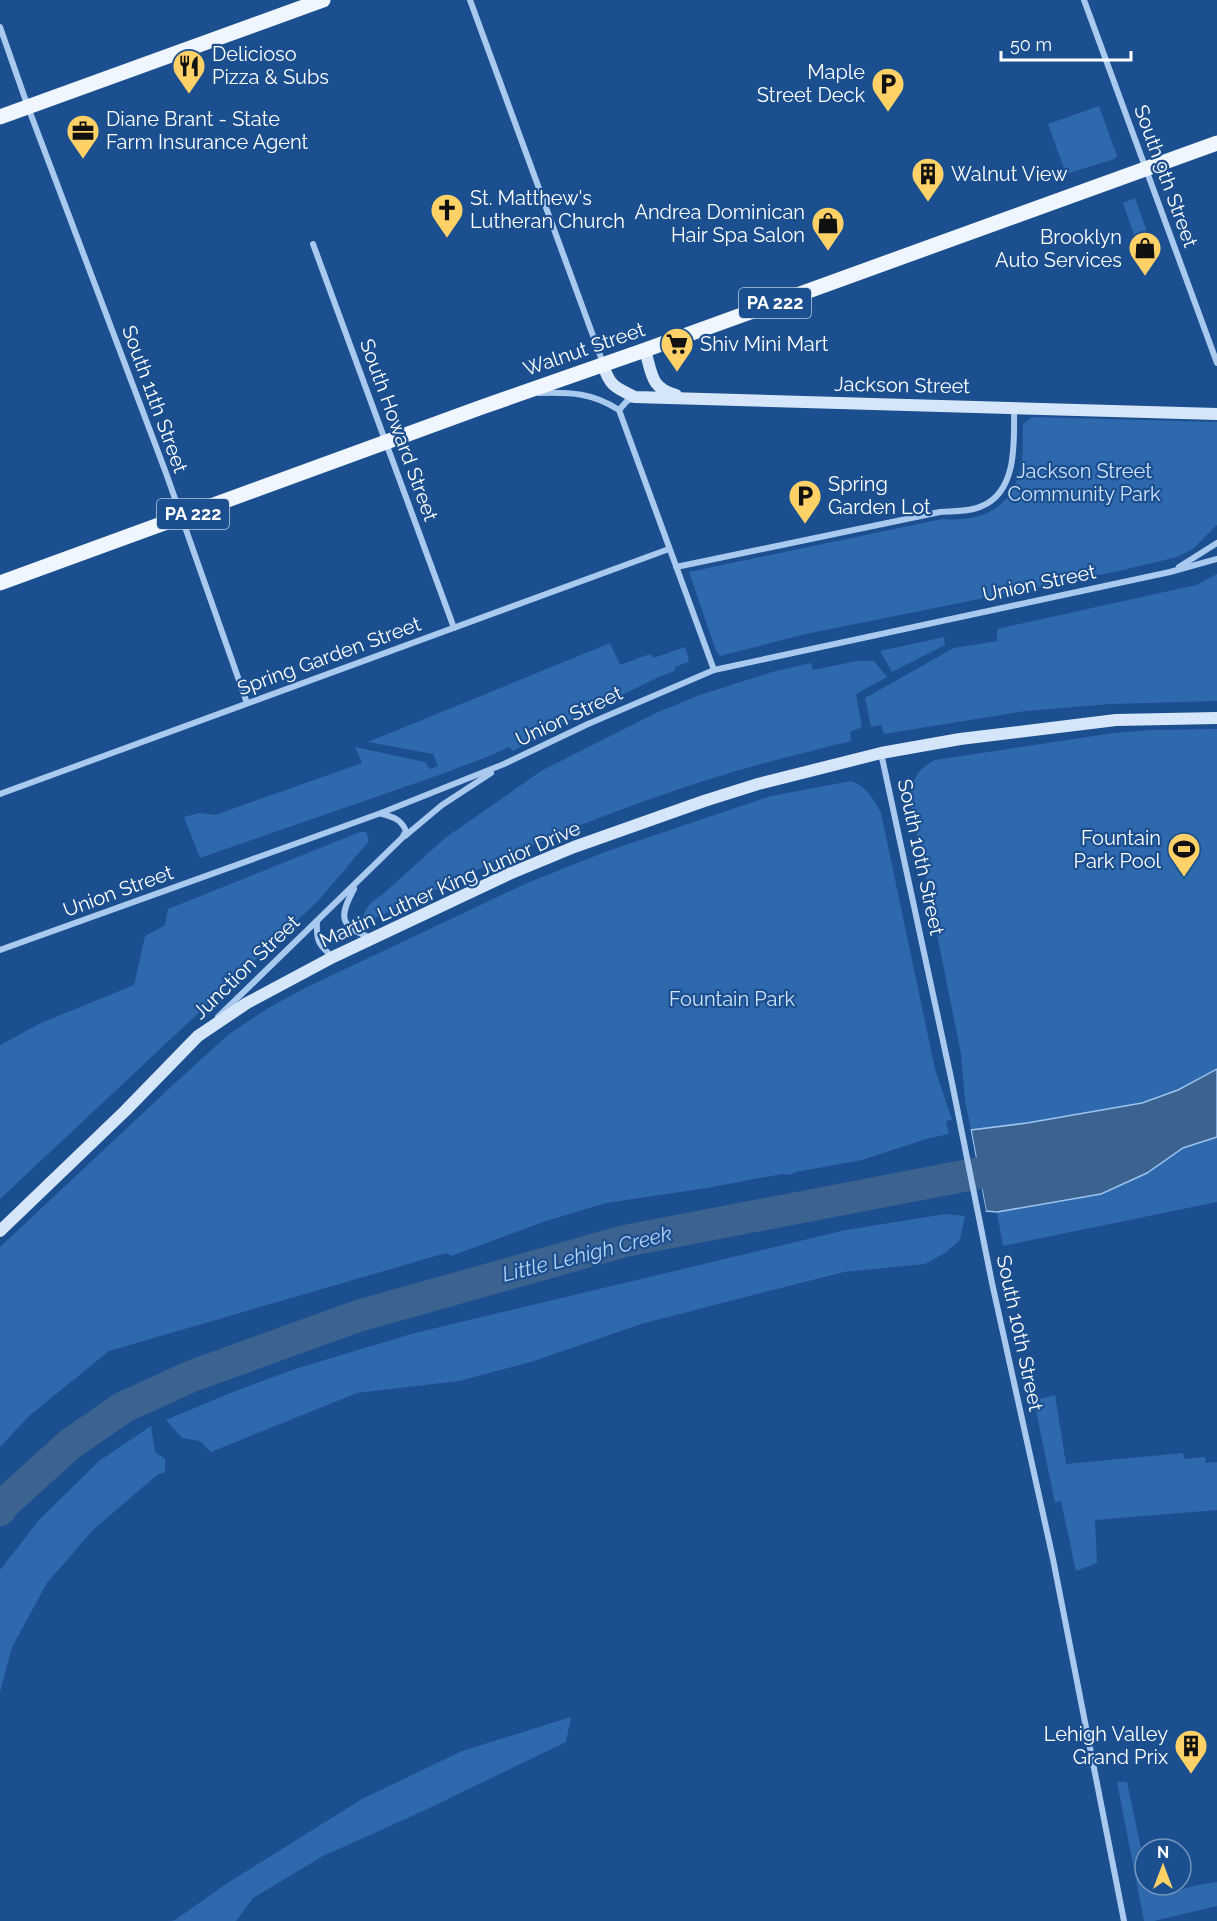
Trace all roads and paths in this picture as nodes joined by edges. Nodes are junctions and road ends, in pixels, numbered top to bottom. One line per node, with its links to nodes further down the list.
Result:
1 (323, 0): 5 (main road)
2 (470, 0): 12 (street)
3 (1084, 0): 8 (street, South 9th Street)
4 (0, 27): 5 (street, South 11th Street)
5 (28, 107): 6 (main road); 20 (street, South 11th Street)
6 (0, 117)
7 (1217, 143): 8 (main road, Walnut Street / PA 222)
8 (1146, 169): 10 (main road, Walnut Street / PA 222); 11 (street, South 9th Street)
9 (313, 244): 19 (street, South Howard Street)
10 (645, 350): 12 (main road, Walnut Street / PA 222); 15 (main road)
11 (1217, 363)
12 (603, 364): 13 (main road, Walnut Street / PA 222); 14 (main road, Jackson Street)
13 (518, 394): 17 (street); 19 (main road, Walnut Street / PA 222)
14 (635, 397): 15 (main road, Jackson Street); 17 (street)
15 (688, 399): 16 (main road, Jackson Street)
16 (1014, 408): 18 (main road, Jackson Street); 24 (street)
17 (620, 410): 22 (street)
18 (1217, 414)
19 (386, 441): 20 (main road, Walnut Street / PA 222); 27 (street, South Howard Street)
20 (181, 518): 26 (main road, Walnut Street / PA 222); 29 (street, South 11th Street)
21 (1217, 543): 25 (street, Union Street)
22 (669, 549): 24 (street); 27 (street, Spring Garden Street)
23 (1217, 560): 25 (street, Union Street)
24 (676, 567): 28 (street)
25 (1170, 572): 28 (street, Union Street)
26 (0, 583)
27 (454, 628): 29 (street, Spring Garden Street)
28 (714, 670): 32 (street, Union Street)
29 (247, 703): 33 (street, Spring Garden Street)
30 (1217, 718): 31 (main road, Martin Luther King Junior Drive)
31 (881, 753): 38 (main road, Martin Luther King Junior Drive); 43 (street, South 10th Street)
32 (504, 764): 34 (street, Union Street); 35 (street, Junction Street)
33 (0, 794)
34 (381, 813): 35 (street); 39 (street, Union Street)
35 (402, 838): 36 (street, Junction Street)
36 (357, 883): 37 (street, Junction Street); 38 (street, Junction Street)
37 (317, 921): 40 (street, Junction Street); 41 (street, Junction Street)
38 (372, 938): 40 (main road, Martin Luther King Junior Drive)
39 (0, 950)
40 (333, 957): 41 (main road, Martin Luther King Junior Drive)
41 (198, 1036): 42 (main road, Martin Luther King Junior Drive)
42 (0, 1231)
43 (1124, 1921)

